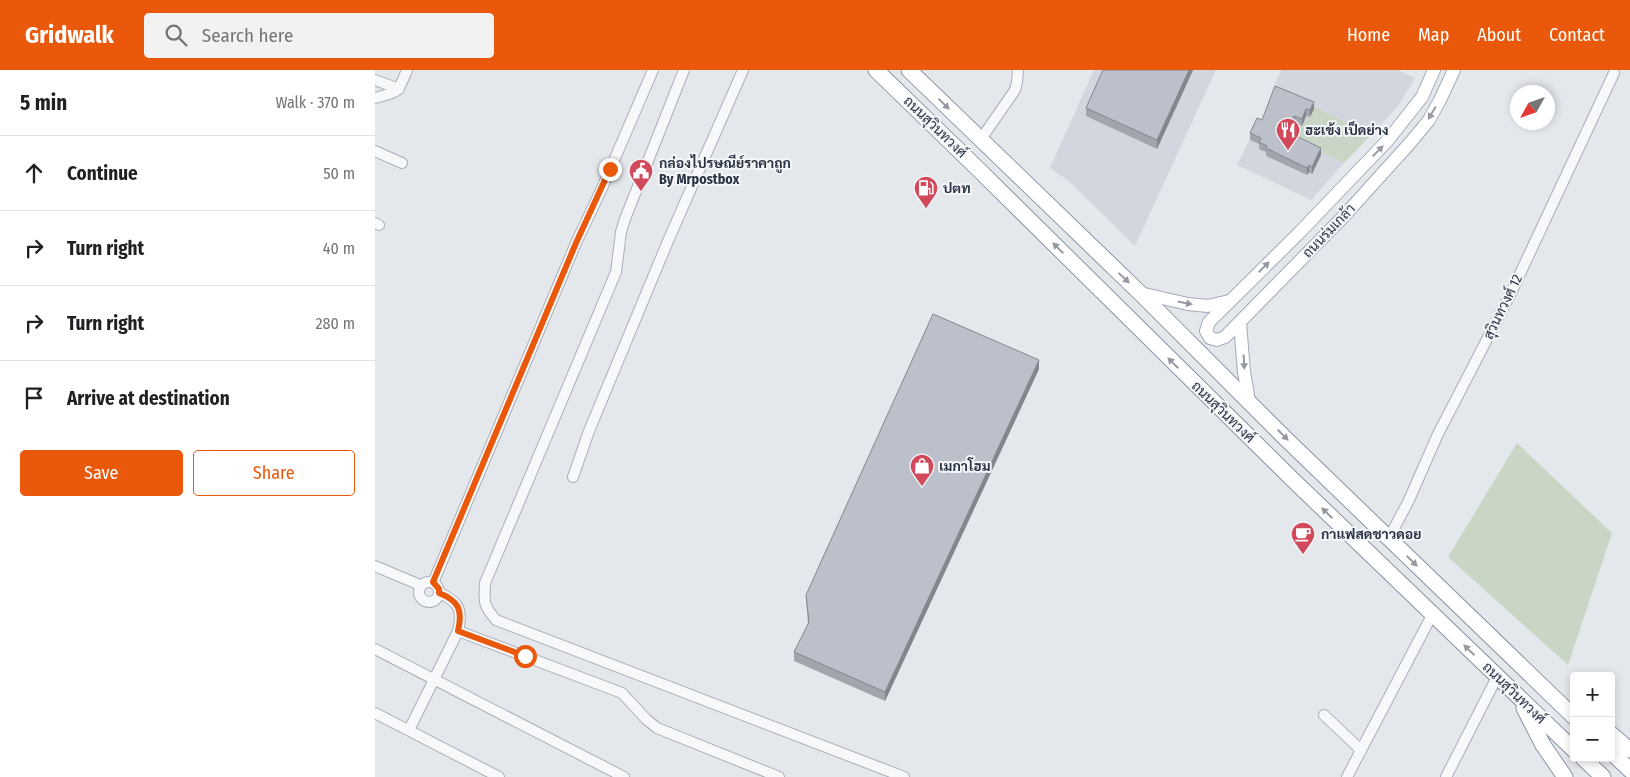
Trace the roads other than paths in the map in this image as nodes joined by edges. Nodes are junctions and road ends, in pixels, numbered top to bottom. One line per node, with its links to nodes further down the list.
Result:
1 (407, 70): 12 (street)
2 (653, 70): 24 (street)
3 (683, 70): 49 (street)
4 (743, 70): 21 (street)
5 (875, 70): 27 (highway, ถนนสุวินทวงศ์, one-way to 5)
6 (909, 70): 14 (highway, ถนนสุวินทวงศ์, one-way to 14)
7 (1018, 70): 14 (street)
8 (1435, 70): 18 (main road, ถนนร่มเกล้า, one-way to 8)
9 (1454, 70): 19 (main road, ถนนร่มเกล้า, one-way to 19)
10 (1613, 73): 22 (street, สุวินทวงศ์ 12)
11 (375, 80): 12 (street)
12 (399, 89): 13 (street)
13 (375, 98)
14 (981, 139): 17 (highway, ถนนสุวินทวงศ์, one-way to 17)
15 (375, 151): 16 (street)
16 (402, 163)
17 (1140, 293): 18 (main road, one-way to 18); 20 (highway, ถนนสุวินทวงศ์)
18 (1229, 301): 19 (main road, ถนนร่มเกล้า)
19 (1240, 323): 20 (main road, one-way to 20)
20 (1249, 401): 22 (highway, ถนนสุวินทวงศ์, one-way to 22)
21 (573, 477)
22 (1389, 538): 30 (highway, ถนนสุวินทวงศ์, one-way to 30)
23 (375, 566): 25 (street)
24 (433, 582): 25 (street); 26 (street)
25 (420, 585): 26 (street)
26 (439, 593): 28 (street)
27 (1432, 614): 31 (highway, ถนนสุวินทวงศ์, one-way to 27); 41 (street)
28 (458, 631): 32 (street); 48 (street)
29 (375, 649): 32 (street)
30 (1520, 666): 34 (highway); 36 (highway, ถนนสุวินทวงศ์)
31 (1497, 677): 33 (highway, ถนนสุวินทวงศ์); 51 (street)
32 (435, 679): 38 (street); 47 (street)
33 (1517, 696): 40 (highway, ถนนสุวินทวงศ์); 52 (highway)
34 (1570, 700)
35 (375, 713): 38 (street)
36 (1570, 713)
37 (1324, 715): 41 (street)
38 (409, 730): 46 (street)
39 (1615, 737): 42 (highway)
40 (1570, 746)
41 (1361, 750): 50 (street)
42 (1630, 750)
43 (1615, 756): 45 (highway)
44 (1587, 762): 53 (highway)
45 (1630, 770)
46 (499, 777)
47 (624, 777)
48 (779, 777)
49 (904, 777)
50 (1347, 777)
51 (1446, 777)
52 (1565, 777)
53 (1603, 777)

